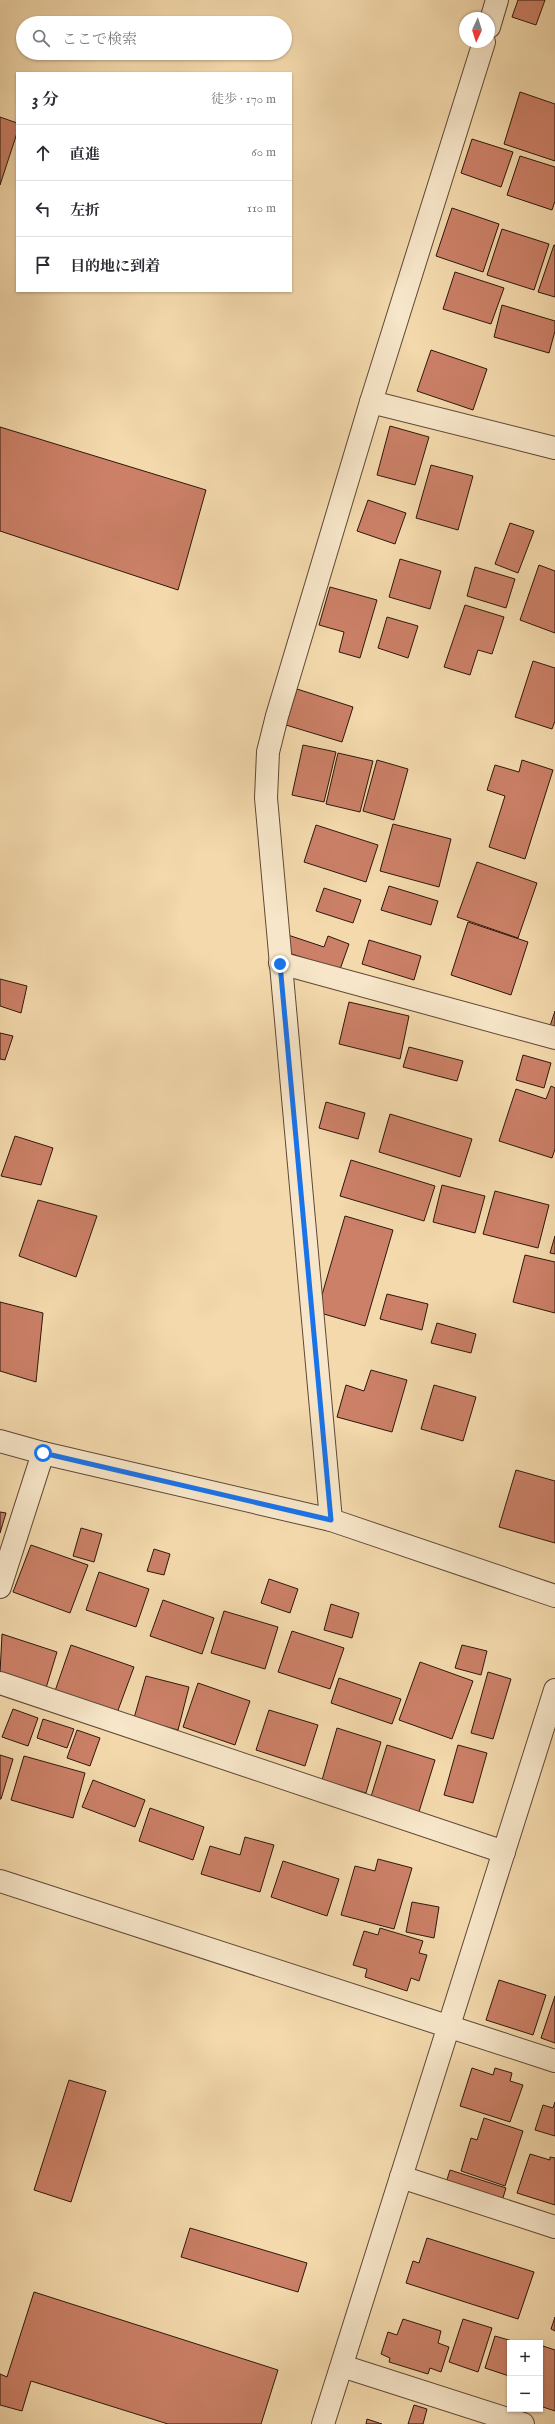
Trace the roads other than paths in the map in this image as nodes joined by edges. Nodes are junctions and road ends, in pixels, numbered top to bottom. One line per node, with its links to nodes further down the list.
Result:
1 (497, 0): 2 (street)
2 (493, 12)
3 (482, 48): 4 (street)
4 (371, 402): 5 (street); 6 (street)
5 (555, 448)
6 (280, 964): 7 (street); 10 (street)
7 (555, 1038)
8 (0, 1441): 9 (street)
9 (43, 1453): 10 (street); 11 (street)
10 (331, 1520): 12 (street)
11 (0, 1587)
12 (555, 1596)
13 (0, 1683): 15 (street)
14 (555, 1690): 15 (street)
15 (504, 1852): 17 (street)
16 (0, 1881): 17 (street)
17 (449, 2027): 18 (street); 19 (street)
18 (555, 2061)
19 (401, 2177): 20 (street); 21 (street)
20 (555, 2227)
21 (342, 2366): 22 (street); 23 (street)
22 (323, 2424)
23 (523, 2424)

